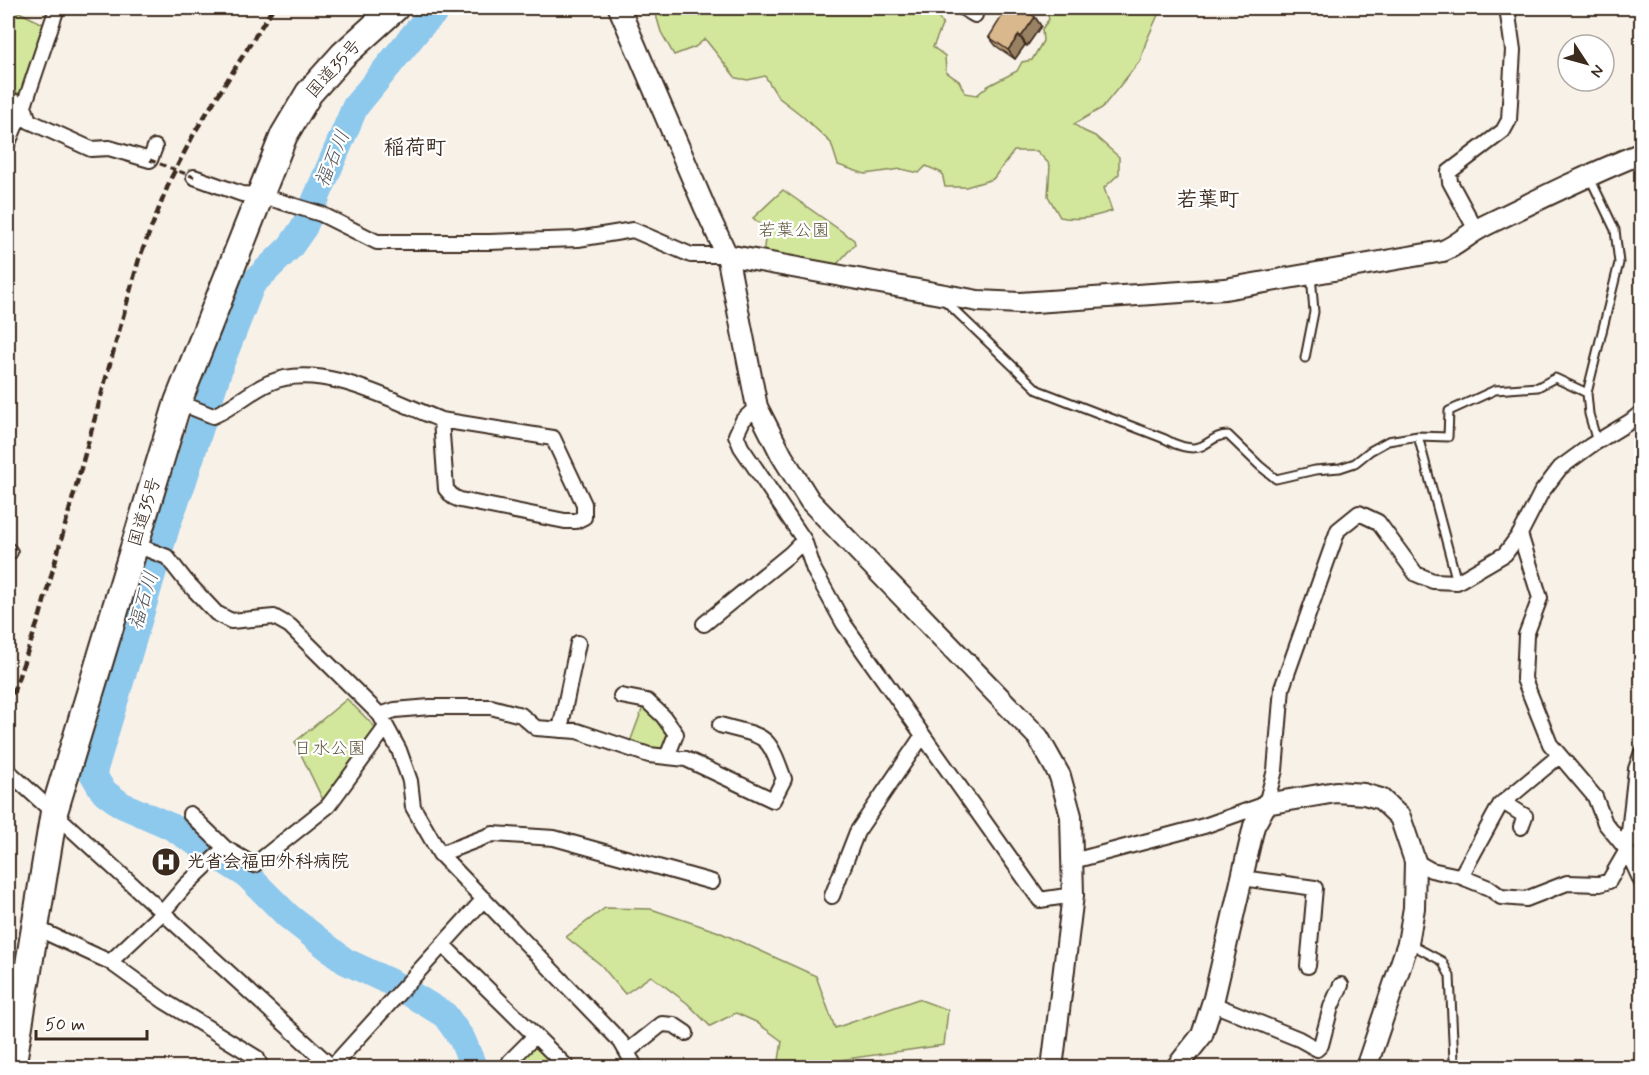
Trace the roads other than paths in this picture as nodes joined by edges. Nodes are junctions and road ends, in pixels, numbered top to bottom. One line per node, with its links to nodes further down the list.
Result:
1 (57, 8): 6 (street)
2 (395, 8): 12 (highway, 国道35号)
3 (619, 8): 14 (street)
4 (1507, 8): 13 (street)
5 (8, 99): 6 (street)
6 (24, 106): 7 (street); 9 (street)
7 (8, 142)
8 (1641, 153): 10 (street)
9 (152, 154)
10 (1588, 175): 13 (street); 18 (lane)
11 (194, 177): 12 (street)
12 (267, 198): 14 (street); 19 (highway, 国道35号)
13 (1476, 230): 15 (street)
14 (727, 255): 16 (street); 20 (street)
15 (1311, 274): 16 (street); 17 (lane)
16 (938, 294): 23 (lane)
17 (1305, 358)
18 (1587, 393): 23 (lane); 24 (lane)
19 (187, 406): 22 (street); 27 (highway, 国道35号)
20 (757, 407): 26 (street); 49 (street)
21 (1641, 412): 24 (street)
22 (441, 420): 22 (street)
23 (1418, 436): 28 (lane)
24 (1597, 442): 25 (street)
25 (1520, 534): 28 (street); 37 (street)
26 (804, 540): 29 (street); 35 (street)
27 (152, 551): 32 (street); 42 (highway, 国道35号)
28 (1457, 582): 41 (street)
29 (705, 624)
30 (578, 643): 34 (street)
31 (621, 696): 38 (street)
32 (383, 721): 34 (street); 46 (street); 48 (street)
33 (720, 725): 38 (street)
34 (560, 730): 38 (street)
35 (924, 735): 55 (street); 56 (street)
36 (1641, 752): 47 (street)
37 (1559, 756): 40 (street); 47 (street)
38 (668, 757)
39 (8, 771): 42 (street)
40 (1503, 802): 44 (street); 51 (street)
41 (1266, 804): 49 (street); 50 (street); 52 (street)
42 (54, 812): 58 (street); 59 (highway, 国道35号)
43 (190, 814): 46 (street)
44 (1521, 827)
45 (1641, 831): 47 (lane)
46 (224, 848): 58 (street)
47 (1627, 850): 51 (street); 54 (street)
48 (440, 854): 53 (street); 57 (street)
49 (1073, 861): 55 (street)
50 (1414, 861): 51 (street); 60 (street)
51 (1461, 876)
52 (1242, 878): 63 (street); 65 (street)
53 (711, 882)
54 (1641, 883)
55 (1073, 895): 75 (street)
56 (832, 896)
57 (484, 899): 61 (street); 68 (street)
58 (162, 913): 62 (street); 69 (street)
59 (34, 927): 62 (street); 70 (highway, 国道35号)
60 (1408, 943): 77 (street); 78 (lane)
61 (443, 945): 67 (street); 69 (street)
62 (110, 962): 71 (street)
63 (1308, 966)
64 (1341, 986): 65 (street)
65 (1213, 1004): 76 (street)
66 (686, 1033): 68 (street)
67 (535, 1036): 72 (street); 73 (street)
68 (627, 1052): 74 (street)
69 (332, 1067)
70 (12, 1068)
71 (261, 1068)
72 (514, 1068)
73 (568, 1068)
74 (636, 1068)
75 (1054, 1068)
76 (1176, 1068)
77 (1366, 1068)
78 (1452, 1068)

